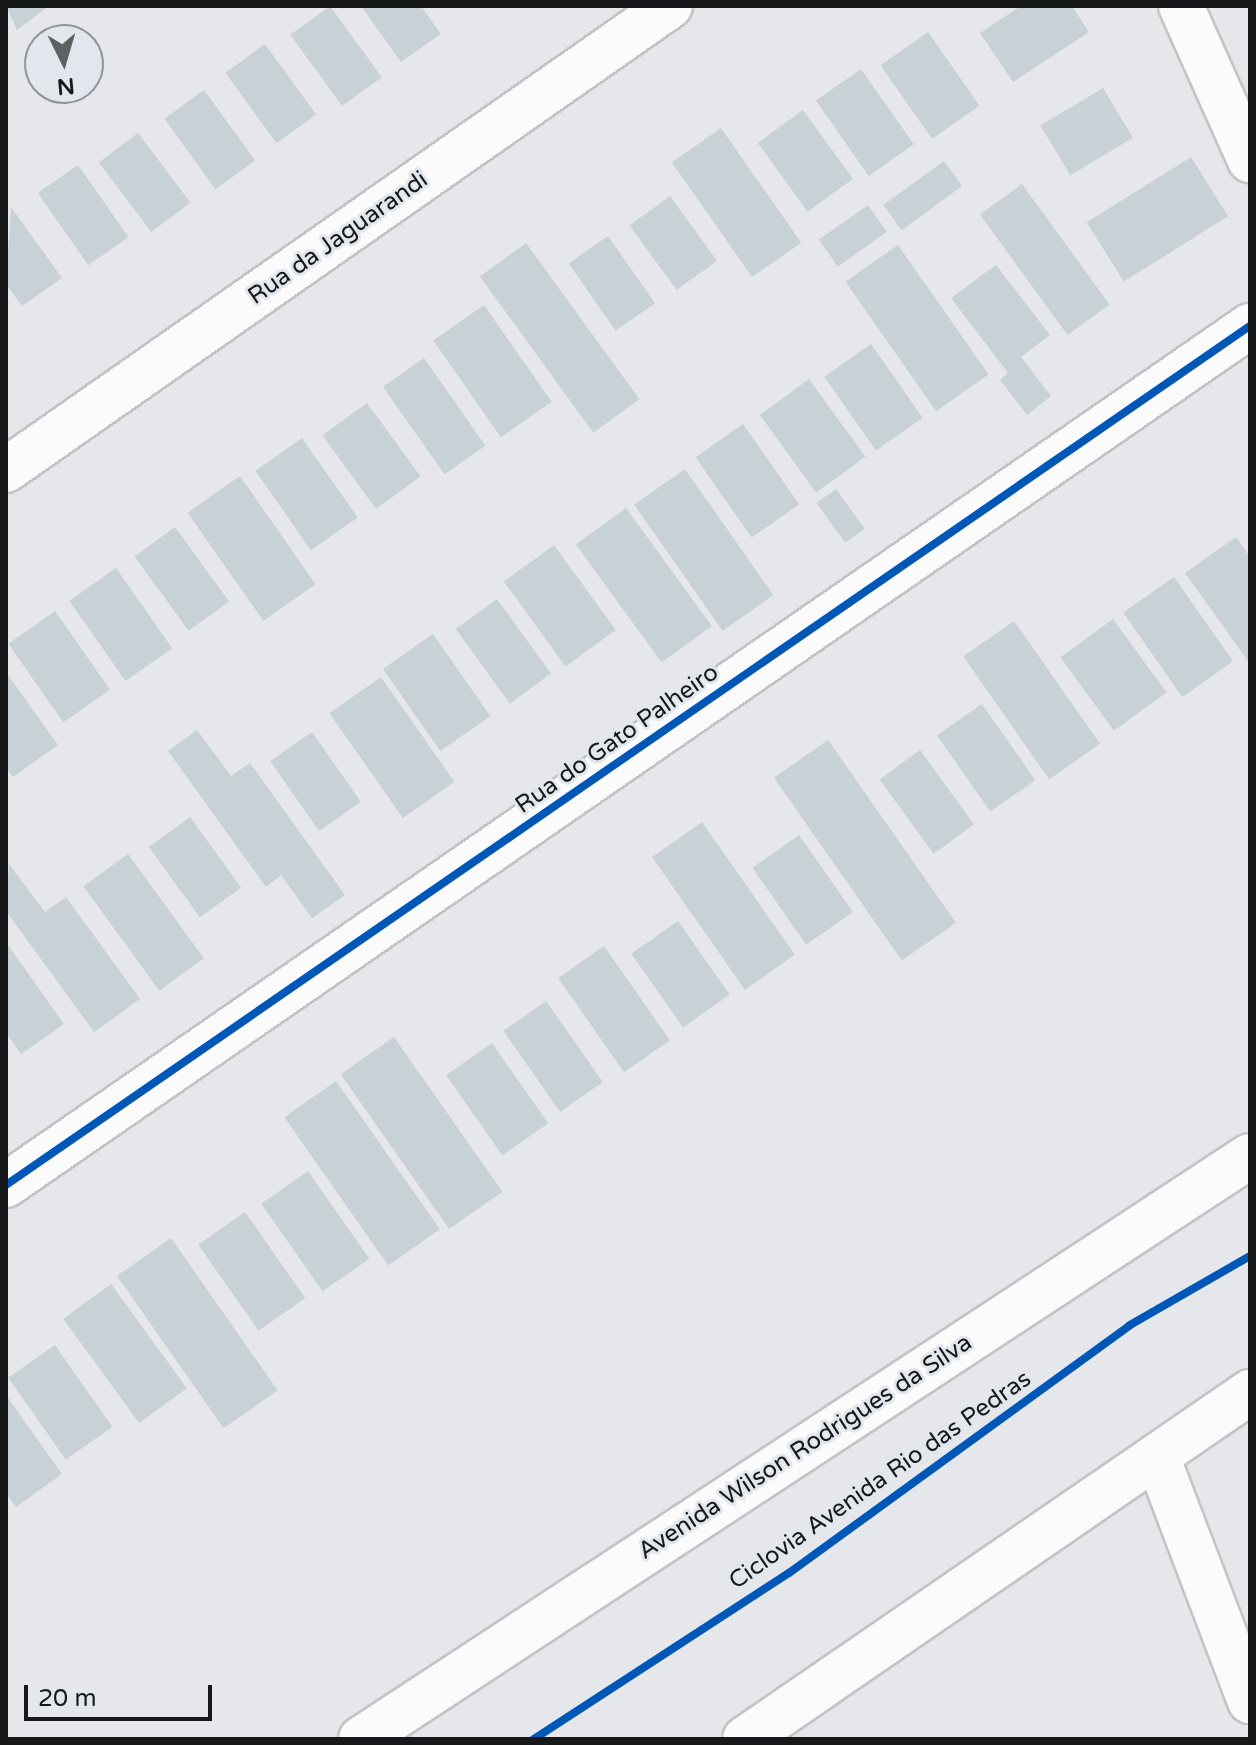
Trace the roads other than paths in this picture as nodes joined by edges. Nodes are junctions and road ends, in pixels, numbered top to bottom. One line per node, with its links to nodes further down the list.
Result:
1 (670, 6): 5 (street, Rua da Jaguarandi)
2 (1181, 6): 3 (street)
3 (1250, 160)
4 (1250, 326): 7 (street, Rua do Gato Palheiro)
5 (6, 470)
6 (1250, 1156): 11 (street, Avenida Wilson Rodrigues da Silva)
7 (6, 1185)
8 (1250, 1392): 9 (street)
9 (1158, 1459): 10 (street); 12 (street)
10 (1250, 1701)
11 (361, 1739)
12 (745, 1739)

